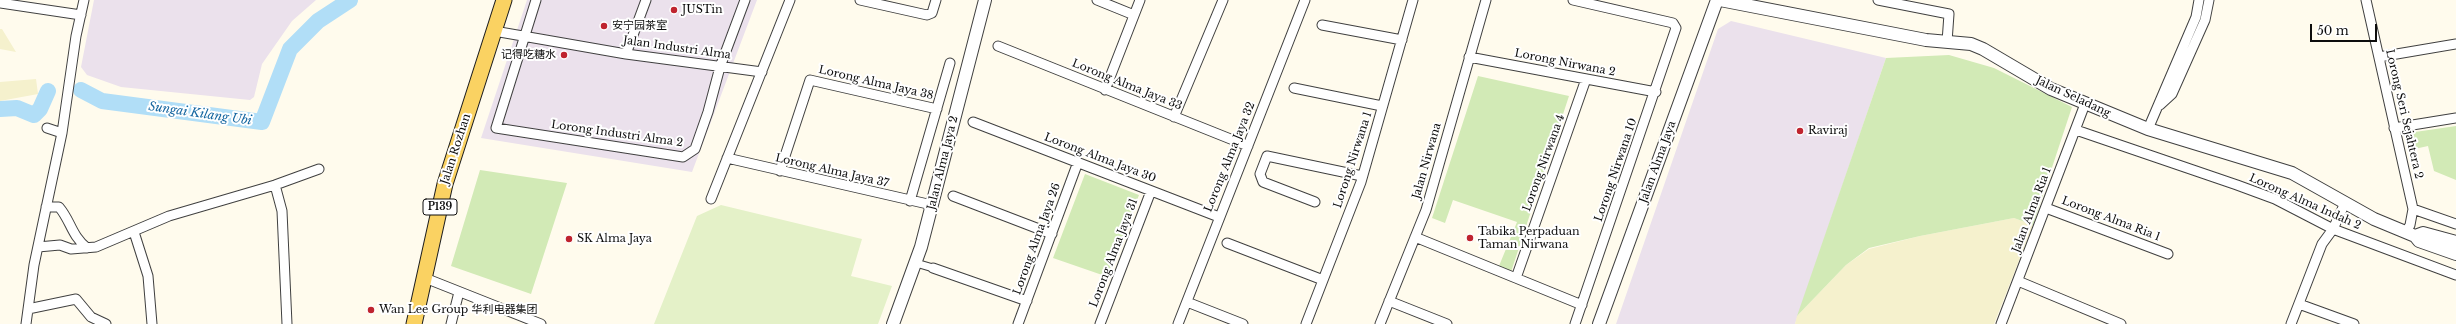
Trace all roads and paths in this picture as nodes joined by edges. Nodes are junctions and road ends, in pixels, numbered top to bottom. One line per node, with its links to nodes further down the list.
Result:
1 (84, 0): 25 (street)
2 (504, 0): 28 (main road, Jalan Rozhan / P139)
3 (536, 0): 29 (street)
4 (646, 0): 34 (street)
5 (746, 0): 38 (street, Lorong Industri Alma 2)
6 (790, 0): 39 (street)
7 (860, 0): 8 (street)
8 (936, 0)
9 (985, 0): 69 (street, Jalan Alma Jaya 2)
10 (1097, 0): 26 (street)
11 (1140, 0): 26 (street)
12 (1223, 0): 48 (street)
13 (1305, 0): 56 (street, Lorong Alma Jaya 32)
14 (1414, 0): 30 (street, Lorong Nirwana 1)
15 (1486, 0): 35 (street, Jalan Nirwana)
16 (1573, 0): 43 (street, Lorong Nirwana 10)
17 (1717, 0): 116 (street, Jalan Alma Jaya)
18 (1720, 0): 31 (street, Jalan Seladang)
19 (1878, 0): 31 (street)
20 (2199, 0): 45 (street)
21 (2209, 0): 45 (street)
22 (2366, 0): 36 (street, Lorong Seri Sejahtera 2)
23 (4, 3): 24 (street); 25 (street)
24 (0, 11)
25 (81, 15): 55 (street)
26 (1134, 15): 42 (street)
27 (1322, 25): 30 (street)
28 (494, 31): 29 (street, Jalan Industri Alma); 89 (main road, Jalan Rozhan / P139)
29 (525, 37): 34 (street, Jalan Industri Alma); 38 (street, Lorong Industri Alma 2)
30 (1402, 40): 46 (street, Lorong Nirwana 1)
31 (1947, 42): 44 (street, Jalan Seladang)
32 (2456, 44): 36 (street)
33 (998, 46): 42 (street, Lorong Alma Jaya 33)
34 (626, 54): 38 (street, Jalan Industri Alma)
35 (1469, 57): 40 (street, Lorong Nirwana 2); 79 (street, Jalan Nirwana)
36 (2379, 57): 52 (street, Lorong Seri Sejahtera 2)
37 (950, 63): 47 (street)
38 (720, 67): 39 (street, Jalan Industri Alma)
39 (762, 72): 57 (street)
40 (1586, 79): 43 (street, Lorong Nirwana 2); 90 (street, Lorong Nirwana 4)
41 (1294, 88): 46 (street)
42 (1105, 90): 48 (street, Lorong Alma Jaya 33)
43 (1656, 92): 98 (street, Lorong Nirwana 10)
44 (2085, 104): 53 (street, Jalan Seladang); 54 (street, Jalan Alma Ria 1)
45 (2160, 105): 53 (street)
46 (1382, 106): 61 (street, Lorong Nirwana 1)
47 (937, 109): 60 (street, Lorong Alma Jaya 38); 66 (street)
48 (1174, 117): 56 (street, Lorong Alma Jaya 33)
49 (2456, 118): 52 (street)
50 (973, 122): 58 (street, Lorong Alma Jaya 30)
51 (47, 128): 55 (street)
52 (2394, 128): 72 (street, Lorong Seri Sejahtera 2)
53 (2148, 129): 68 (street, Jalan Seladang)
54 (2076, 130): 71 (street, Jalan Alma Ria 1); 75 (street, Lorong Alma Indah 2)
55 (62, 133): 70 (street)
56 (1248, 146): 73 (street, Lorong Alma Jaya 32)
57 (727, 158): 60 (street, Lorong Alma Jaya 37); 65 (street)
58 (1078, 162): 63 (street, Lorong Alma Jaya 30); 77 (street, Lorong Alma Jaya 26)
59 (319, 169): 62 (street)
60 (780, 171): 66 (street, Lorong Alma Jaya 37)
61 (1362, 176): 67 (street); 91 (street, Lorong Nirwana 1)
62 (275, 185): 76 (street); 103 (street)
63 (1151, 191): 73 (street, Lorong Alma Jaya 30); 109 (street, Lorong Alma Jaya 31)
64 (953, 196): 77 (street)
65 (711, 199)
66 (910, 200): 69 (street, Lorong Alma Jaya 37)
67 (1315, 202)
68 (2345, 202): 75 (street); 78 (street, Jalan Seladang)
69 (932, 205): 86 (street, Jalan Alma Jaya 2)
70 (46, 207): 82 (street); 83 (street)
71 (2046, 208): 84 (street, Lorong Alma Ria 1); 92 (street, Jalan Alma Ria 1)
72 (2413, 209): 74 (street); 78 (street, Lorong Seri Sejahtera 2)
73 (1219, 217): 96 (street, Lorong Alma Jaya 32)
74 (2456, 224)
75 (2333, 229): 88 (street, Lorong Alma Indah 2); 97 (street)
76 (134, 232): 83 (street); 102 (street)
77 (1052, 234): 94 (street, Lorong Alma Jaya 26)
78 (2410, 234): 80 (street, Jalan Seladang); 85 (street, Jalan Seladang)
79 (1415, 237): 90 (street); 95 (street, Jalan Nirwana)
80 (2456, 242)
81 (1227, 243): 91 (street)
82 (38, 247): 83 (street); 99 (street)
83 (87, 248)
84 (2168, 254)
85 (2456, 254)
86 (916, 262): 87 (street); 107 (street, Jalan Alma Jaya 2)
87 (933, 268): 94 (street)
88 (2456, 275)
89 (425, 278): 93 (street); 104 (main road, Jalan Rozhan / P139)
90 (1516, 278): 98 (street)
91 (1323, 280): 112 (street, Lorong Nirwana 1)
92 (2018, 280): 117 (street, Jalan Alma Ria 1); 118 (street)
93 (460, 292): 105 (street); 106 (street)
94 (1027, 301): 108 (street, Lorong Alma Jaya 26)
95 (1389, 301): 113 (street, Jalan Nirwana); 114 (street)
96 (1187, 302): 110 (street, Lorong Alma Jaya 32); 111 (street)
97 (2299, 304): 119 (street); 120 (street)
98 (1582, 305): 115 (street, Lorong Nirwana 10)
99 (28, 309): 100 (street); 101 (street)
100 (26, 324)
101 (106, 324)
102 (152, 324)
103 (287, 324)
104 (414, 324)
105 (451, 324)
106 (541, 324)
107 (893, 324)
108 (1018, 324)
109 (1100, 324)
110 (1178, 324)
111 (1243, 324)
112 (1306, 324)
113 (1380, 324)
114 (1447, 324)
115 (1575, 324)
116 (1599, 324)
117 (2001, 324)
118 (2121, 324)
119 (2291, 324)
120 (2354, 324)

